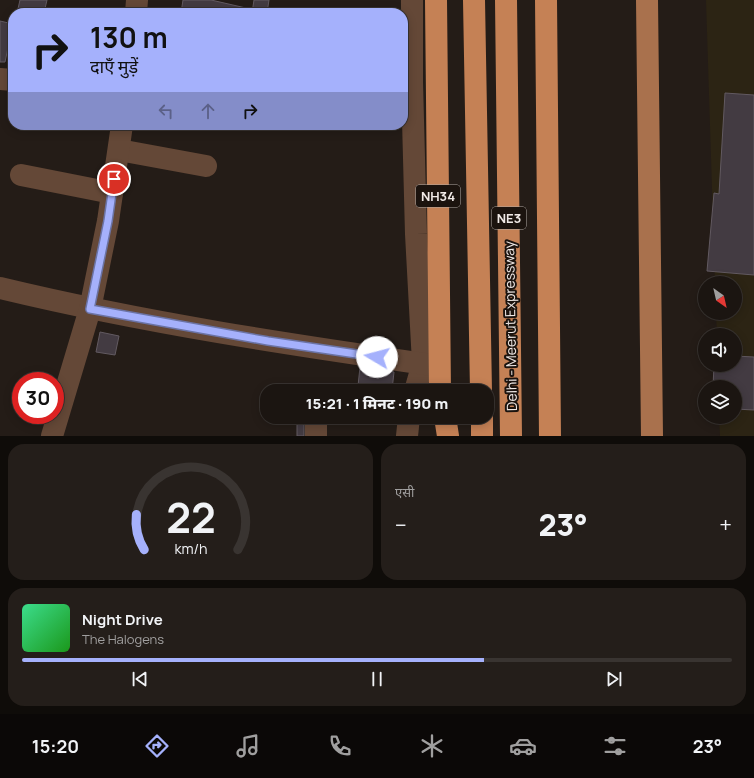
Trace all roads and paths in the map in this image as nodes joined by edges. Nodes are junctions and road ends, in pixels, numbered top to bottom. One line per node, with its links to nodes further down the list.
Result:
1 (412, 0): 14 (street)
2 (436, 0): 14 (highway, NH34)
3 (474, 0): 17 (highway, NE3)
4 (506, 0): 28 (highway, Delhi - Meerut Expressway / NE3)
5 (546, 0): 18 (highway)
6 (647, 0): 31 (main road)
7 (121, 130): 8 (street)
8 (119, 150): 9 (street); 11 (street)
9 (206, 166)
10 (21, 175): 11 (street)
11 (112, 193): 13 (street)
12 (0, 288): 13 (street)
13 (90, 309): 14 (street); 23 (street)
14 (431, 364): 15 (street); 16 (highway, NH34)
15 (419, 384)
16 (438, 384)
17 (482, 384)
18 (550, 409): 29 (highway); 30 (street)
19 (316, 424): 24 (street)
20 (408, 424): 25 (street)
21 (446, 424): 26 (highway)
22 (482, 424): 27 (highway)
23 (52, 436)
24 (316, 436)
25 (407, 436)
26 (448, 436)
27 (482, 436)
28 (511, 436)
29 (550, 436)
30 (561, 436)
31 (652, 436)

